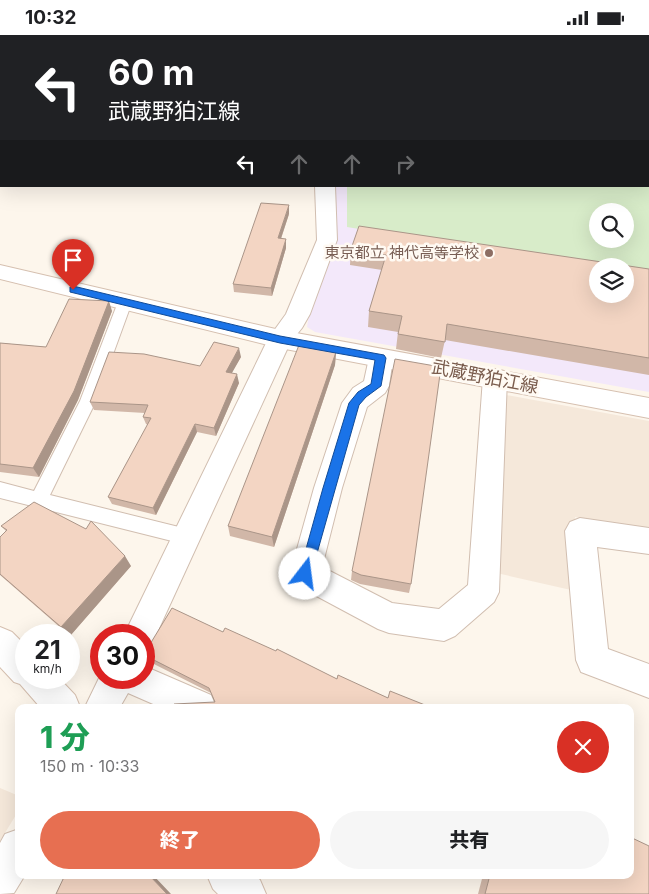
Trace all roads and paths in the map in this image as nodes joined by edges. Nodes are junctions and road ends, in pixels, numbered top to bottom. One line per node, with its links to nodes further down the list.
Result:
1 (325, 187): 4 (street)
2 (0, 271): 3 (street, 武蔵野狛江線)
3 (125, 301): 4 (street, 武蔵野狛江線); 9 (lane)
4 (280, 339): 5 (street, 武蔵野狛江線); 10 (street)
5 (380, 358): 6 (street, 武蔵野狛江線); 6 (street)
6 (495, 378): 7 (street, 武蔵野狛江線)
7 (649, 408)
8 (0, 491): 9 (lane)
9 (38, 499): 10 (lane)
10 (188, 537): 12 (street)
11 (649, 541): 15 (street)
12 (145, 624)
13 (0, 643): 14 (street)
14 (15, 659)
15 (649, 681)
16 (155, 688): 21 (street)
17 (46, 689): 19 (street)
18 (112, 689): 20 (street)
19 (60, 704)
20 (104, 704)
21 (191, 704)
22 (15, 855): 23 (street)
23 (0, 879)
24 (231, 879): 25 (street)
25 (246, 894)

